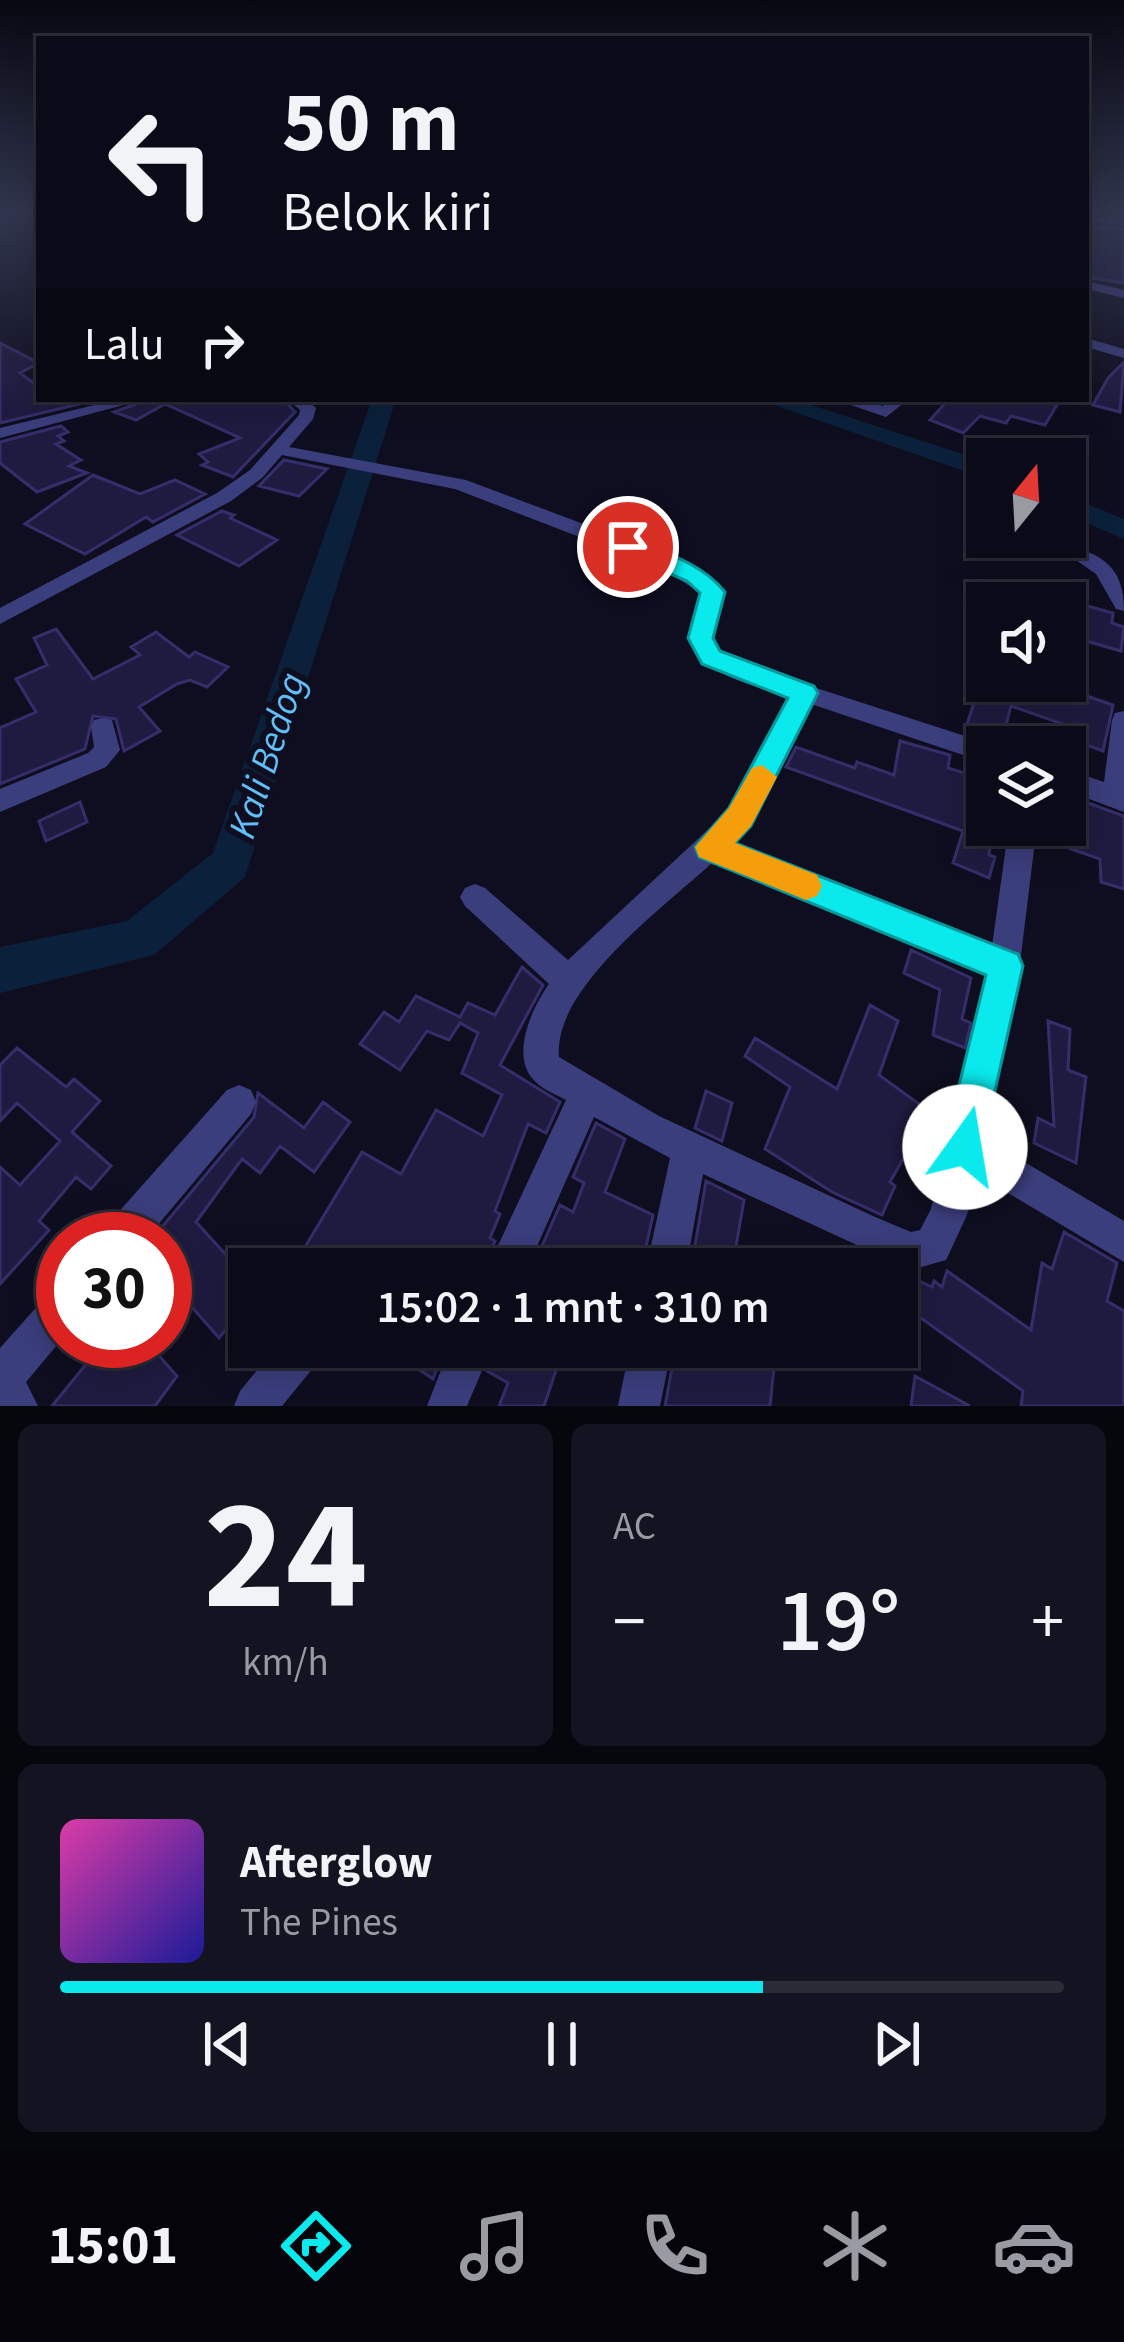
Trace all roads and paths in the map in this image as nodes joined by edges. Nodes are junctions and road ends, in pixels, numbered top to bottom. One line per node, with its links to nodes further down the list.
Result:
1 (1089, 286): 2 (street)
2 (1124, 293)
3 (1089, 343): 4 (street)
4 (1124, 354)
5 (126, 402): 9 (street)
6 (299, 402): 10 (street)
7 (851, 402): 8 (street)
8 (898, 402)
9 (0, 433)
10 (280, 450): 13 (street); 14 (street)
11 (1086, 558): 12 (street)
12 (1124, 604)
13 (0, 617)
14 (804, 693): 17 (street); 22 (street)
15 (103, 728): 20 (street)
16 (1123, 738): 19 (street)
17 (966, 746)
18 (1086, 786): 19 (street)
19 (1120, 798)
20 (0, 800)
21 (1020, 846): 24 (street)
22 (710, 847): 24 (street); 25 (street)
23 (475, 897): 25 (street)
24 (1005, 966): 28 (street)
25 (567, 980): 26 (street)
26 (587, 1093): 29 (street); 32 (street)
27 (239, 1102): 30 (street)
28 (965, 1147): 29 (street); 31 (street)
29 (690, 1149): 33 (street)
30 (144, 1212)
31 (1124, 1243)
32 (517, 1248)
33 (670, 1248)
34 (36, 1339): 38 (street)
35 (286, 1368): 41 (street)
36 (462, 1368): 39 (street)
37 (647, 1368): 42 (street)
38 (0, 1382): 40 (street)
39 (447, 1402)
40 (17, 1406)
41 (255, 1406)
42 (639, 1406)

